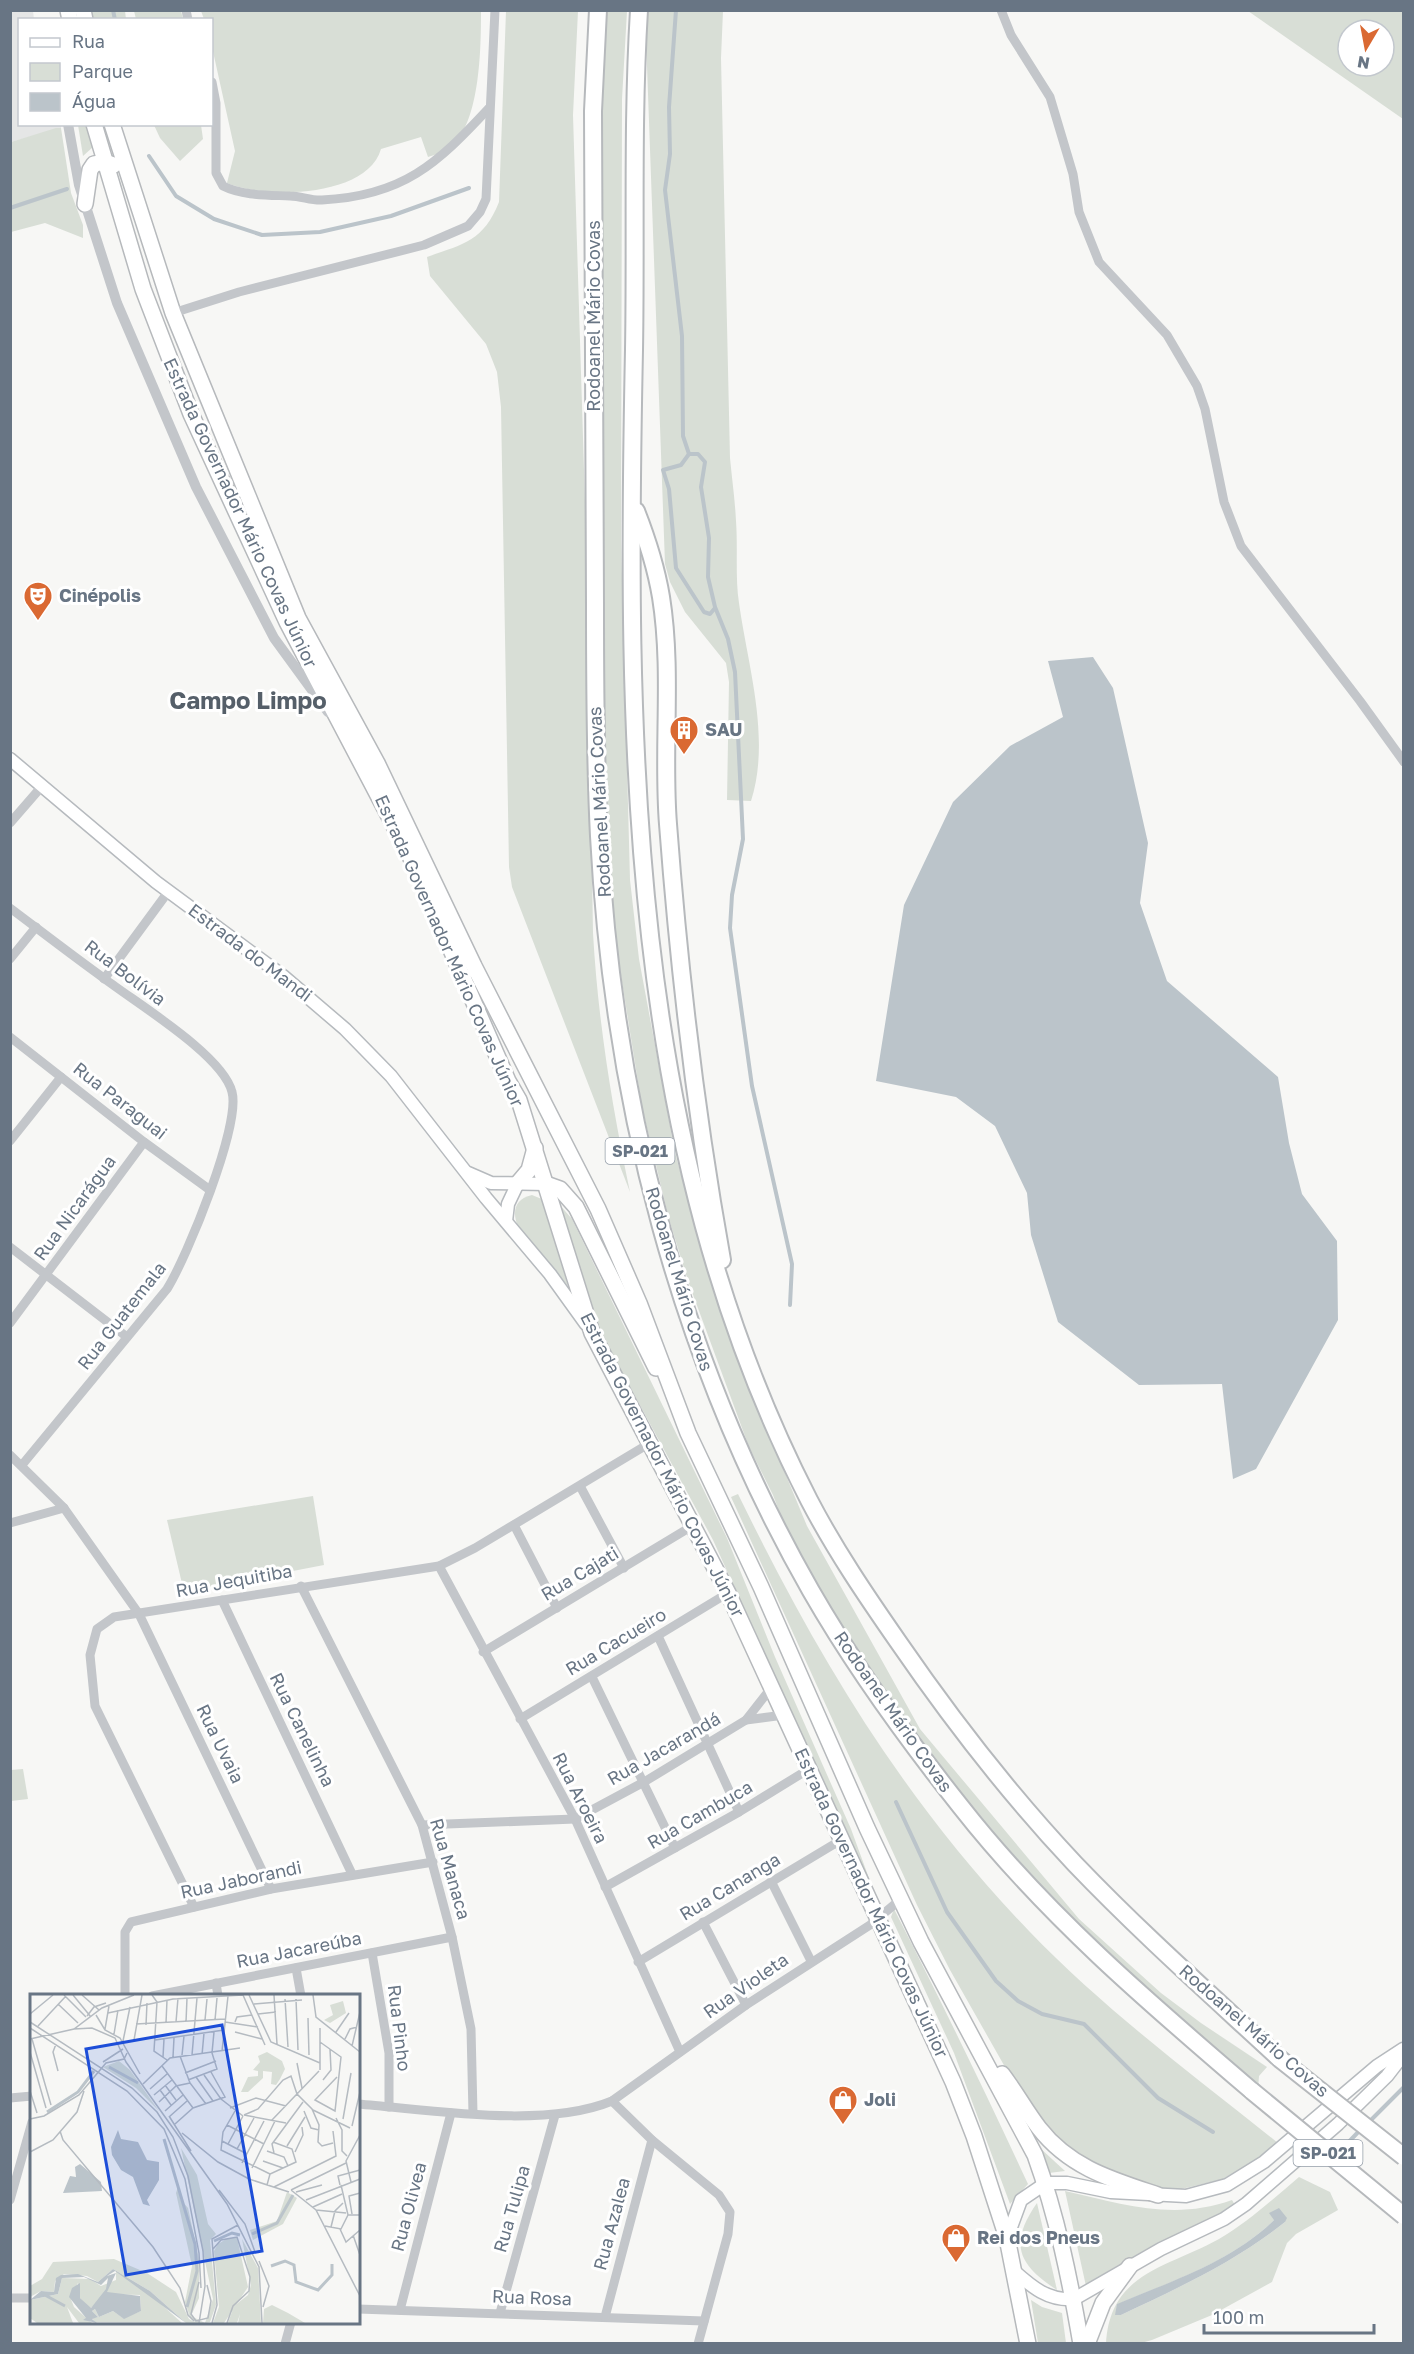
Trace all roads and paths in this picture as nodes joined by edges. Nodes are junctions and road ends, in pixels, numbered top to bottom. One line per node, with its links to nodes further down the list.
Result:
1 (495, 10): 6 (street)
2 (598, 10): 111 (highway, Rodoanel Mário Covas / SP-021, bridge)
3 (639, 10): 14 (highway, Rodoanel Mário Covas / SP-021)
4 (1001, 10): 16 (street)
5 (213, 88): 6 (street)
6 (489, 108): 13 (street)
7 (68, 126): 12 (street)
8 (95, 126): 10 (highway, Estrada Governador Mário Covas Júnior)
9 (113, 126): 11 (highway, Estrada Governador Mário Covas Júnior)
10 (105, 162): 11 (highway); 12 (highway); 17 (highway, Estrada Governador Mário Covas Júnior)
11 (131, 186): 13 (highway, Estrada Governador Mário Covas Júnior)
12 (85, 204): 17 (street)
13 (172, 313): 42 (highway, Estrada Governador Mário Covas Júnior)
14 (631, 498): 39 (highway); 39 (highway, Rodoanel Mário Covas / SP-021)
15 (10, 759): 18 (main road, Estrada do Mandi)
16 (1404, 762)
17 (367, 771): 30 (highway, Estrada Governador Mário Covas Júnior)
18 (43, 785): 19 (street); 20 (main road, Estrada do Mandi)
19 (10, 824)
20 (168, 892): 24 (street); 31 (main road, Estrada do Mandi)
21 (10, 908): 22 (street, Rua Bolívia)
22 (36, 927): 23 (street); 24 (street, Rua Bolívia)
23 (10, 959)
24 (104, 979): 26 (street, Rua Bolívia)
25 (10, 1037): 27 (street, Rua Paraguai)
26 (218, 1067): 34 (street, Rua Guatemala)
27 (61, 1077): 28 (street); 29 (street, Rua Paraguai)
28 (10, 1141)
29 (144, 1142): 34 (street, Rua Paraguai); 37 (street, Rua Nicarágua)
30 (535, 1148): 32 (highway); 33 (highway, Estrada Governador Mário Covas Júnior)
31 (465, 1171): 32 (main road, Estrada do Mandi); 35 (main road, Estrada do Mandi)
32 (518, 1184): 33 (main road, Estrada do Mandi); 35 (main road)
33 (546, 1184): 40 (highway, Estrada Governador Mário Covas Júnior); 42 (highway)
34 (210, 1190): 41 (street, Rua Guatemala)
35 (506, 1221): 40 (main road, Estrada do Mandi)
36 (10, 1247): 37 (street)
37 (47, 1275): 38 (street, Rua Nicarágua); 41 (street)
38 (10, 1323)
39 (734, 1323): 107 (highway, Rodoanel Mário Covas / SP-021, bridge)
40 (592, 1333): 43 (highway, Estrada Governador Mário Covas Júnior)
41 (127, 1337): 45 (street, Rua Guatemala)
42 (688, 1433): 78 (highway, Estrada Governador Mário Covas Júnior)
43 (650, 1443): 46 (street, Rua Jequitiba); 50 (highway, Estrada Governador Mário Covas Júnior)
44 (10, 1455): 45 (street, Rua Uvaia)
45 (22, 1465): 47 (street, Rua Uvaia)
46 (580, 1486): 49 (street, Rua Jequitiba); 52 (street)
47 (64, 1508): 48 (street); 57 (street, Rua Uvaia)
48 (10, 1523)
49 (514, 1525): 51 (street, Rua Jequitiba); 56 (street)
50 (694, 1525): 52 (street, Rua Cajati); 54 (highway, Estrada Governador Mário Covas Júnior)
51 (439, 1566): 53 (street, Rua Jequitiba); 59 (street, Rua Aroeira)
52 (624, 1568): 56 (street, Rua Cajati)
53 (301, 1586): 55 (street, Rua Jequitiba); 70 (street, Rua Manaca)
54 (728, 1593): 58 (street, Rua Cacueiro); 61 (highway, Estrada Governador Mário Covas Júnior)
55 (222, 1600): 57 (street, Rua Jequitiba); 74 (street, Rua Canelinha)
56 (557, 1608): 59 (street, Rua Cajati)
57 (139, 1614): 77 (street, Rua Uvaia); 79 (street, Rua Jequitiba)
58 (658, 1636): 60 (street, Rua Cacueiro); 65 (street)
59 (483, 1652): 63 (street, Rua Aroeira)
60 (592, 1677): 63 (street, Rua Cacueiro); 67 (street)
61 (771, 1688): 62 (highway, Estrada Governador Mário Covas Júnior); 64 (street, Rua Jacarandá)
62 (784, 1715): 64 (street, Rua Jacarandá); 66 (highway, Estrada Governador Mário Covas Júnior)
63 (520, 1719): 69 (street, Rua Aroeira)
64 (746, 1720): 65 (street, Rua Jacarandá)
65 (709, 1743): 67 (street, Rua Jacarandá); 68 (street)
66 (809, 1769): 68 (street, Rua Cambuca); 71 (highway, Estrada Governador Mário Covas Júnior)
67 (644, 1782): 69 (street, Rua Jacarandá); 72 (street)
68 (739, 1812): 72 (street, Rua Cambuca)
69 (575, 1819): 70 (street, Rua Jacarandá); 76 (street, Rua Aroeira)
70 (422, 1825): 73 (street, Rua Manaca)
71 (841, 1840): 75 (street, Rua Cananga); 80 (highway, Estrada Governador Mário Covas Júnior)
72 (675, 1848): 76 (street, Rua Cambuca)
73 (433, 1862): 74 (street, Rua Jaborandi); 82 (street, Rua Manaca)
74 (352, 1874): 77 (street, Rua Jaborandi)
75 (771, 1881): 81 (street, Rua Cananga); 84 (street)
76 (605, 1887): 85 (street, Rua Aroeira)
77 (271, 1889): 79 (street, Rua Jaborandi)
78 (901, 1899): 80 (street, Rua Violeta); 93 (highway, Estrada Governador Mário Covas Júnior)
79 (194, 1907): 88 (street, Rua Jaborandi)
80 (877, 1918): 84 (street, Rua Violeta); 112 (highway, Estrada Governador Mário Covas Júnior)
81 (703, 1922): 85 (street, Rua Cananga); 92 (street)
82 (452, 1936): 83 (street, Rua Jacareúba); 103 (street, Rua Manaca)
83 (372, 1953): 86 (street, Rua Jacareúba); 101 (street, Rua Pinho)
84 (811, 1961): 92 (street, Rua Violeta)
85 (638, 1962): 95 (street, Rua Aroeira)
86 (296, 1968): 87 (street, Rua Jacareúba); 91 (street)
87 (216, 1983): 89 (street, Rua Jacareúba); 90 (street)
88 (125, 1994)
89 (157, 1994)
90 (218, 1994)
91 (301, 1994)
92 (746, 2005): 95 (street, Rua Violeta)
93 (968, 2029): 108 (highway, Estrada Governador Mário Covas Júnior); 109 (highway)
94 (1404, 2048): 109 (main road)
95 (680, 2052): 99 (street, Rua Violeta)
96 (1404, 2054): 113 (main road)
97 (30, 2096): 98 (street)
98 (10, 2098)
99 (612, 2101): 104 (street, Rua Violeta); 106 (street)
100 (360, 2104): 101 (street, Rua Violeta)
101 (389, 2107): 102 (street, Rua Violeta)
102 (451, 2113): 103 (street, Rua Violeta); 119 (street, Rua Olivea)
103 (473, 2113): 104 (street, Rua Violeta)
104 (555, 2115): 120 (street, Rua Tulipa)
105 (30, 2129): 110 (street)
106 (651, 2140): 121 (street, Rua Azalea); 122 (street)
107 (1404, 2157)
108 (1046, 2183): 109 (main road); 112 (main road); 117 (highway, Estrada Governador Mário Covas Júnior)
109 (1158, 2195)
110 (10, 2200)
111 (1404, 2216)
112 (1007, 2238): 114 (highway, Estrada Governador Mário Covas Júnior)
113 (1130, 2265): 117 (main road); 128 (highway)
114 (1014, 2271): 117 (main road); 126 (highway, Estrada Governador Mário Covas Júnior)
115 (10, 2298): 116 (street)
116 (30, 2298)
117 (1074, 2299): 127 (highway, Estrada Governador Mário Covas Júnior)
118 (360, 2309): 119 (street, Rua Rosa)
119 (400, 2310): 120 (street, Rua Rosa)
120 (500, 2313): 121 (street, Rua Rosa)
121 (605, 2317): 122 (street, Rua Rosa)
122 (704, 2321): 125 (street)
123 (290, 2324): 124 (street)
124 (285, 2343)
125 (698, 2343)
126 (1028, 2343)
127 (1081, 2343)
128 (1087, 2343)

